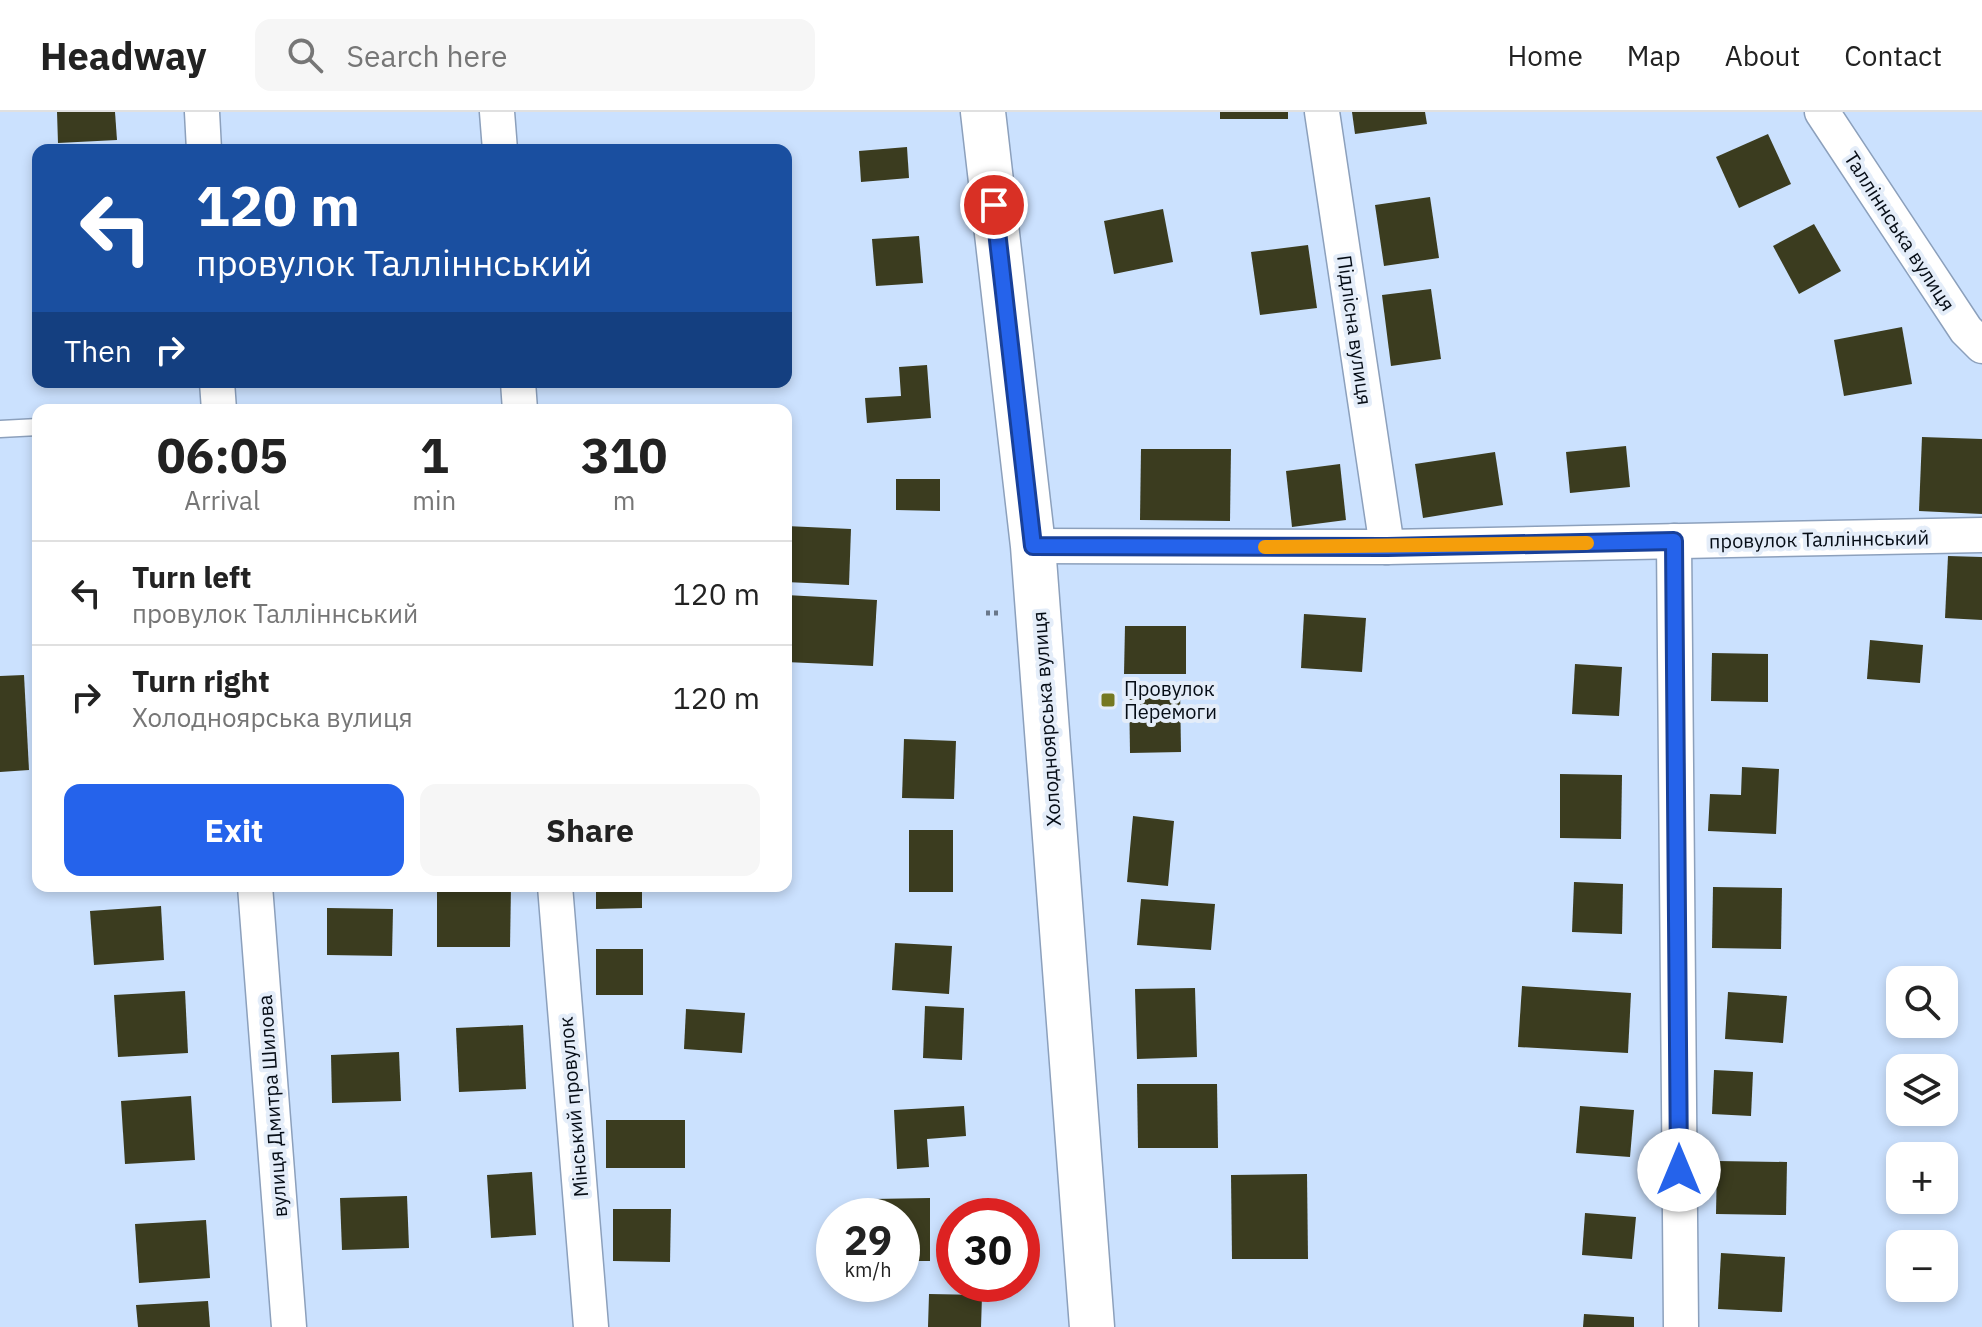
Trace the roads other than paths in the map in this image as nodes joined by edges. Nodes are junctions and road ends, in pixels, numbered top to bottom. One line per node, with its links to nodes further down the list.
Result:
1 (202, 112): 6 (street)
2 (497, 112): 7 (street)
3 (983, 112): 13 (main road, Холодноярська вулиця)
4 (1322, 112): 14 (street, Підлісна вулиця)
5 (1822, 112): 8 (street, Талліннська вулиця)
6 (204, 144)
7 (500, 144)
8 (1982, 346)
9 (32, 427): 10 (lane)
10 (0, 429)
11 (1982, 535): 12 (street, провулок Талліннський)
12 (1674, 541): 14 (street, провулок Талліннський); 20 (street)
13 (1033, 546): 14 (street, провулок Талліннський); 19 (main road, Холодноярська вулиця)
14 (1387, 547)
15 (255, 892): 17 (street, вулиця Дмитра Шилова)
16 (555, 892): 18 (street, Мінський провулок)
17 (289, 1327)
18 (591, 1327)
19 (1092, 1327)
20 (1681, 1327)

